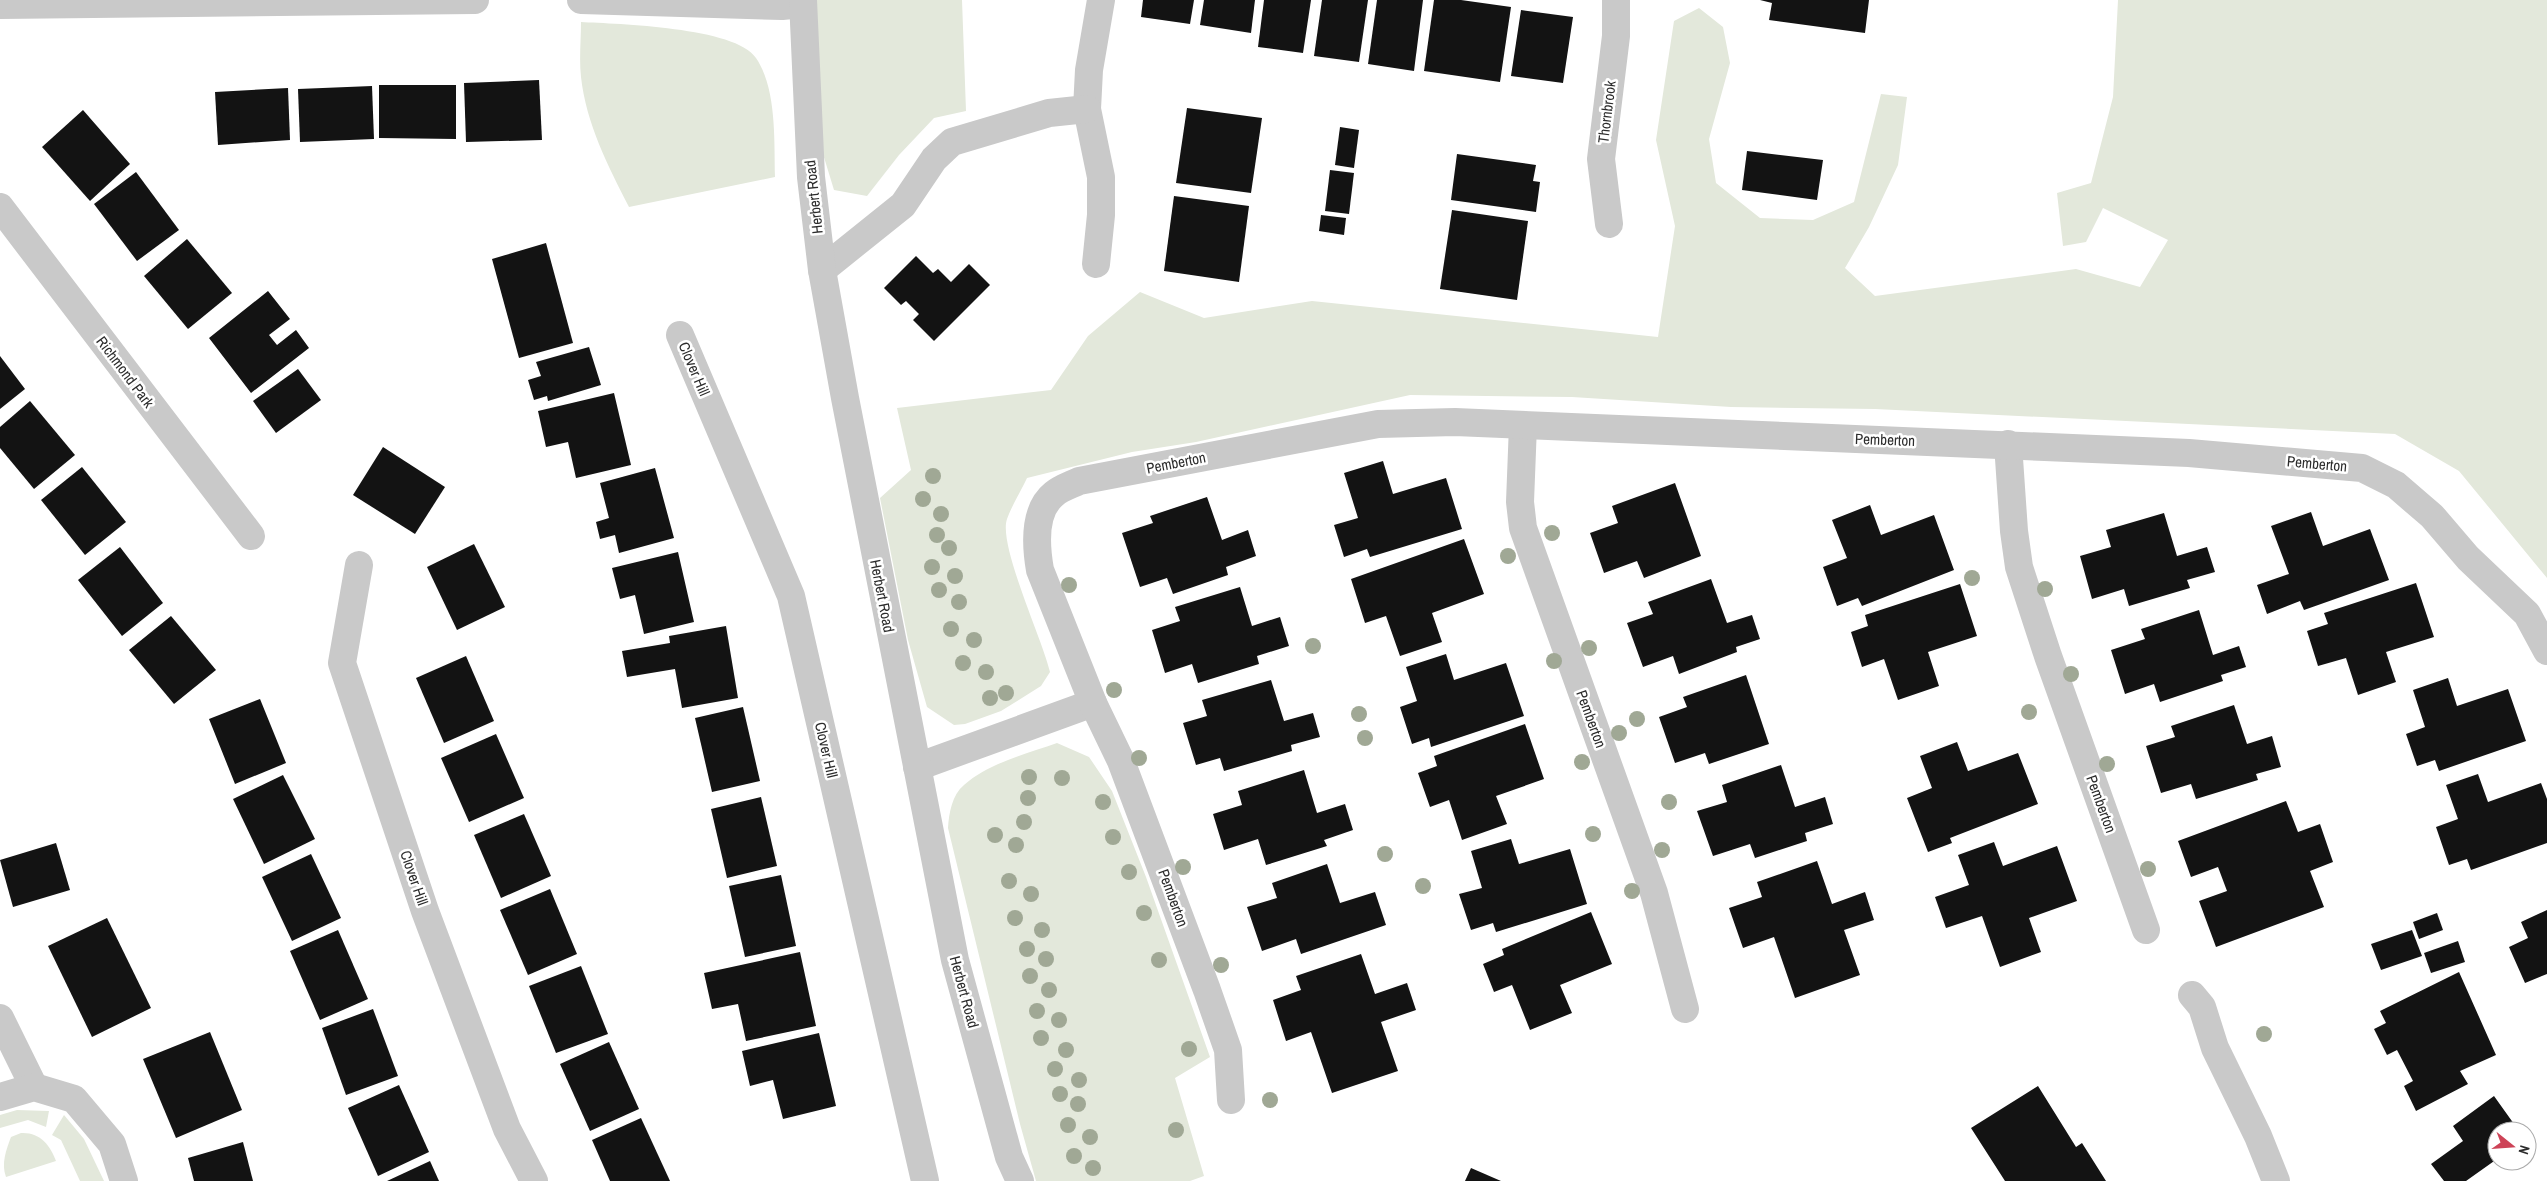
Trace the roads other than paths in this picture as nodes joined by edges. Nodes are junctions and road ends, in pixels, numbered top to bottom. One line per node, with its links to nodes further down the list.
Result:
1 (475, 0): 5 (street)
2 (581, 0): 6 (street)
3 (1101, 0): 8 (street)
4 (1616, 0): 10 (street, Thornbrook)
5 (370, 1): 7 (street)
6 (803, 2): 12 (street, Herbert Road)
7 (0, 5)
8 (1087, 109): 11 (street); 12 (street)
9 (0, 207): 16 (street, Richmond Park)
10 (1609, 224)
11 (1096, 264)
12 (822, 270): 20 (street, Herbert Road)
13 (680, 335): 30 (street, Clover Hill)
14 (1523, 425): 15 (street, Pemberton); 19 (street, Pemberton); 23 (street, Pemberton)
15 (2008, 444): 18 (street, Pemberton); 21 (street, Pemberton)
16 (251, 536)
17 (359, 565): 29 (street, Clover Hill)
18 (2547, 651)
19 (1093, 702): 20 (street); 27 (street, Pemberton)
20 (917, 767): 31 (street, Herbert Road)
21 (2146, 930)
22 (2192, 995): 32 (street)
23 (1685, 1009)
24 (0, 1018): 25 (street)
25 (34, 1087): 26 (street); 28 (street)
26 (0, 1097)
27 (1231, 1100)
28 (124, 1181)
29 (534, 1181)
30 (925, 1181)
31 (1020, 1181)
32 (2276, 1181)

